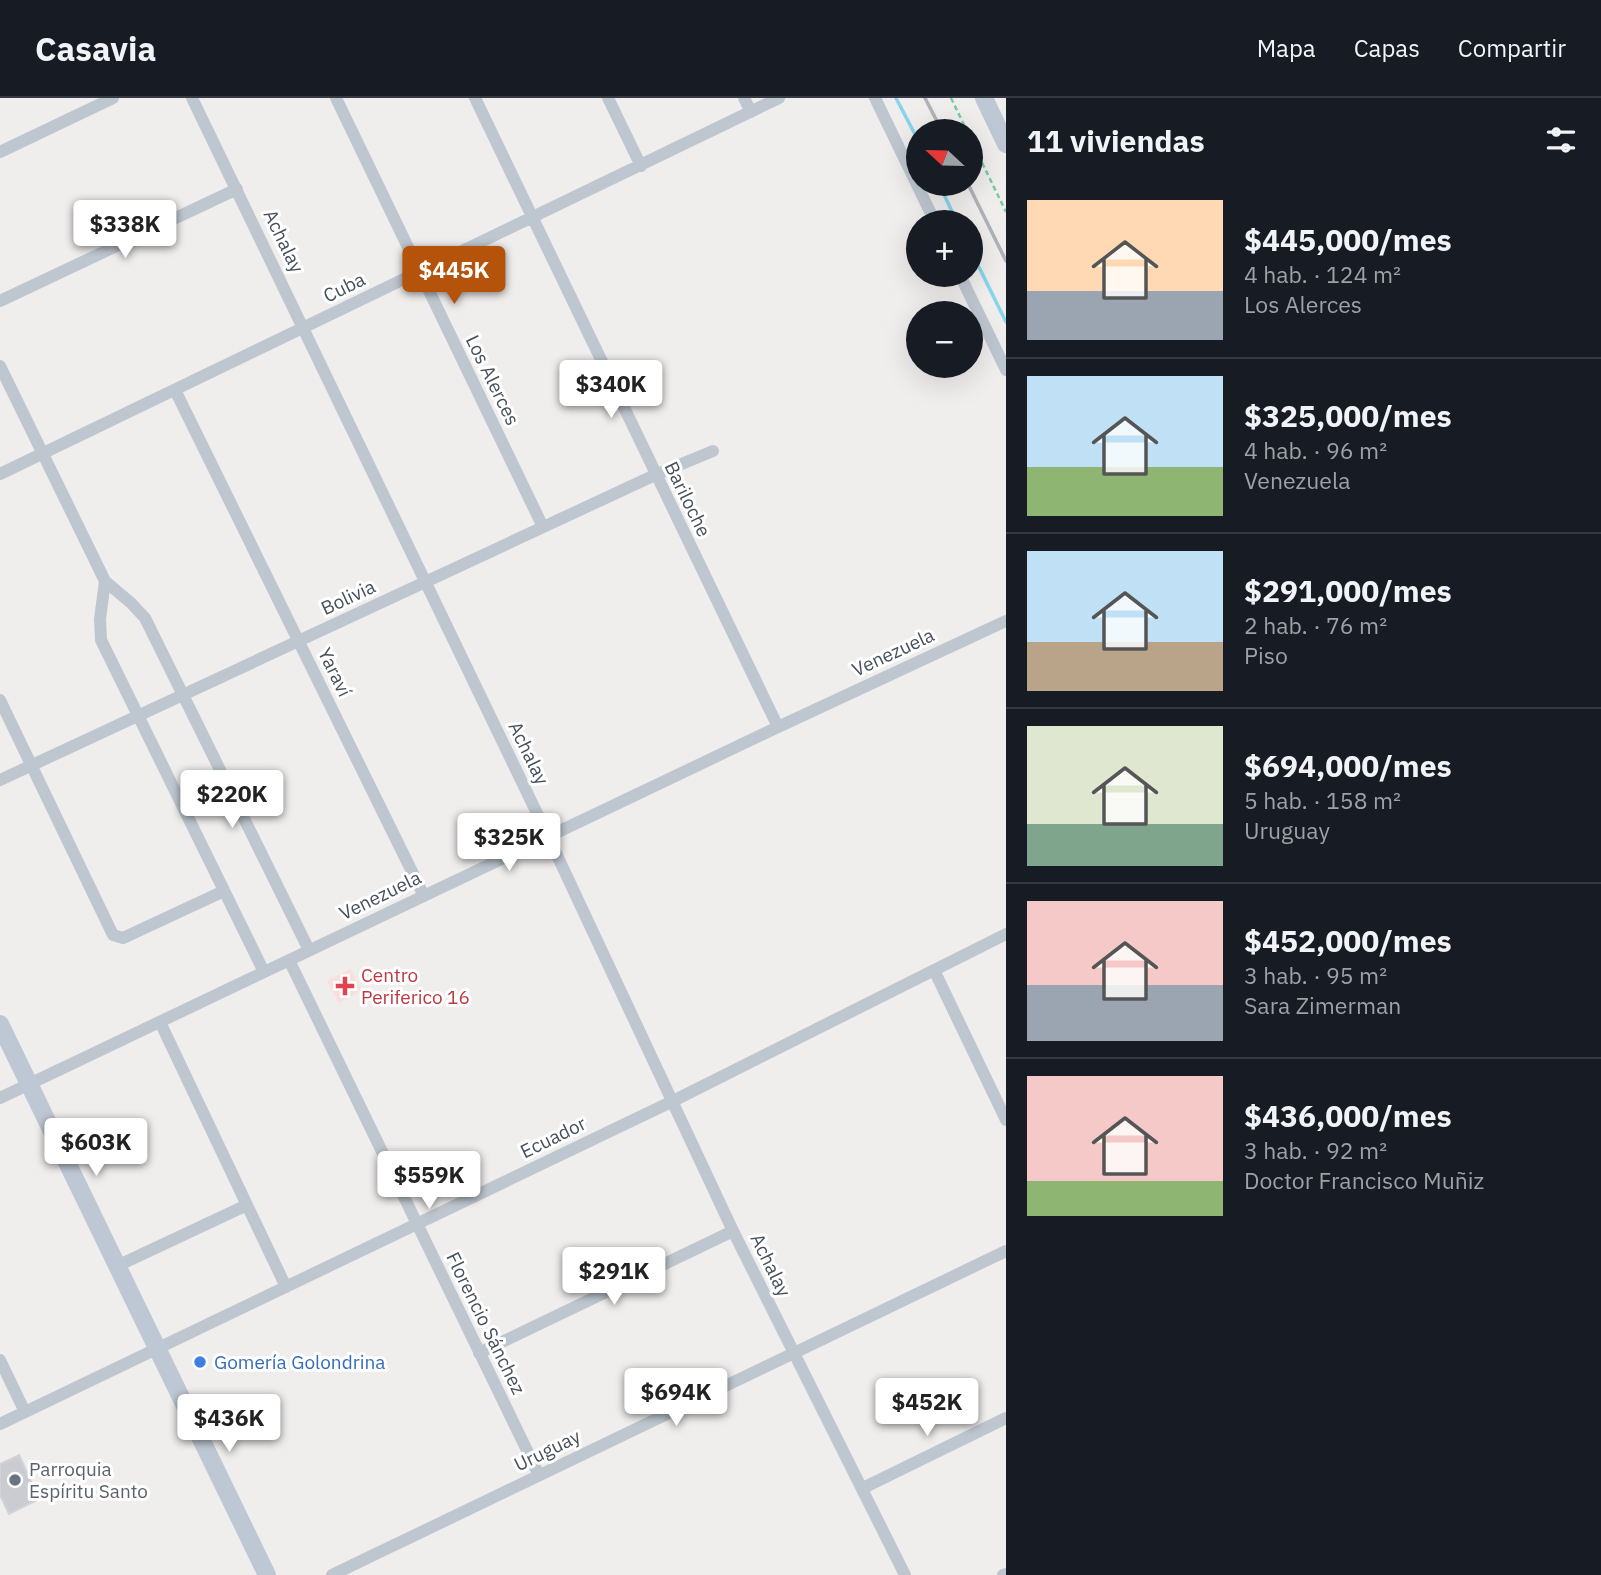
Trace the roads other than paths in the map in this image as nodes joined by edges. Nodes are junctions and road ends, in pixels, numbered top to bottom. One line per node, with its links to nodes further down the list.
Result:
1 (113, 98): 12 (street)
2 (192, 98): 14 (street, Achalay)
3 (336, 98): 17 (street, Los Alerces)
4 (475, 98): 16 (street, Bariloche)
5 (608, 98): 13 (street)
6 (744, 98): 10 (street)
7 (779, 98): 10 (street, Cuba)
8 (875, 98): 15 (street)
9 (984, 98): 11 (main road)
10 (751, 112): 13 (street, Cuba)
11 (1006, 144)
12 (0, 152)
13 (641, 166): 16 (street, Cuba)
14 (237, 189): 19 (street); 20 (street, Achalay)
15 (929, 210)
16 (533, 218): 17 (street, Cuba); 27 (street, Bariloche)
17 (420, 272): 20 (street, Cuba); 28 (street, Los Alerces)
18 (966, 287): 22 (street)
19 (0, 301)
20 (304, 328): 23 (street, Cuba); 30 (street, Achalay)
21 (0, 366): 25 (street)
22 (1006, 370)
23 (175, 390): 25 (street, Cuba); 32 (street, Yaraví)
24 (713, 451): 27 (street, Bolivia)
25 (43, 453): 26 (street, Cuba); 29 (street)
26 (0, 474)
27 (655, 475): 28 (street, Bolivia); 36 (street, Bariloche)
28 (543, 527): 30 (street, Bolivia)
29 (105, 581): 33 (street); 35 (street)
30 (426, 582): 32 (street, Bolivia); 39 (street, Achalay)
31 (1006, 621): 36 (street, Venezuela)
32 (299, 641): 33 (street, Bolivia); 41 (street, Yaraví)
33 (184, 694): 35 (street, Bolivia); 43 (street)
34 (0, 700): 37 (street)
35 (138, 716): 37 (street, Bolivia); 40 (street)
36 (778, 727): 39 (street, Venezuela)
37 (31, 765): 38 (street, Bolivia); 40 (street)
38 (0, 780)
39 (548, 836): 41 (street, Venezuela); 51 (street, Achalay)
40 (224, 891): 46 (street)
41 (424, 896): 43 (street, Venezuela)
42 (1006, 934): 45 (street, Ecuador)
43 (309, 950): 44 (street, Venezuela)
44 (289, 960): 46 (street, Venezuela); 54 (street, Florencio Sánchez)
45 (934, 970): 51 (street, Ecuador); 52 (street)
46 (264, 972): 47 (street, Venezuela)
47 (160, 1022): 49 (street, Venezuela); 53 (street)
48 (0, 1024): 49 (main road)
49 (29, 1084): 50 (street, Venezuela); 57 (main road)
50 (0, 1098)
51 (673, 1101): 54 (street, Ecuador); 55 (street, Achalay)
52 (1006, 1120)
53 (247, 1205): 57 (street); 58 (street)
54 (417, 1224): 58 (street, Ecuador); 60 (street, Florencio Sánchez)
55 (733, 1231): 60 (street); 61 (street, Achalay)
56 (1006, 1251): 61 (street, Uruguay)
57 (117, 1266): 59 (main road)
58 (286, 1287): 59 (street, Ecuador)
59 (157, 1349): 63 (street, Ecuador); 68 (main road)
60 (480, 1353): 66 (street, Florencio Sánchez)
61 (793, 1353): 66 (street, Uruguay); 67 (street, Achalay)
62 (0, 1360): 63 (street)
63 (25, 1412): 65 (street, Ecuador)
64 (1006, 1418): 67 (street)
65 (0, 1424)
66 (539, 1475): 69 (street, Uruguay)
67 (863, 1488): 70 (street, Achalay)
68 (267, 1575)
69 (331, 1575)
70 (905, 1575)

